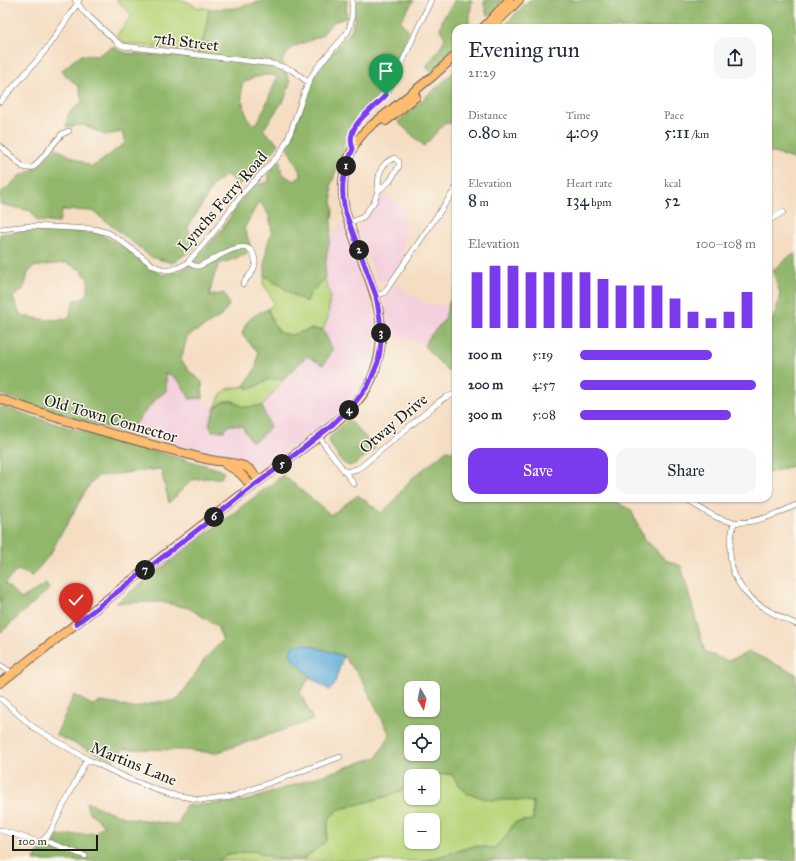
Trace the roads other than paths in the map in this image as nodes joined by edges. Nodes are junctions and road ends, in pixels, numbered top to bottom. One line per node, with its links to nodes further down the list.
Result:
1 (352, 0): 10 (street, Lynchs Ferry Road)
2 (431, 0): 14 (street)
3 (509, 0): 6 (main road)
4 (519, 0): 7 (main road)
5 (77, 1): 10 (street, 7th Street); 11 (street)
6 (487, 24)
7 (495, 24)
8 (452, 59): 14 (main road)
9 (452, 66): 14 (main road)
10 (308, 82): 21 (street, Lynchs Ferry Road)
11 (0, 102)
12 (69, 131): 13 (street)
13 (0, 146)
14 (353, 149): 19 (main road)
15 (378, 190): 15 (street); 19 (street)
16 (452, 194): 23 (street)
17 (783, 212): 18 (street)
18 (772, 219)
19 (349, 223): 23 (main road)
20 (0, 229): 21 (street, Lynchs Ferry Road)
21 (188, 262): 22 (street)
22 (243, 284)
23 (376, 296): 26 (main road)
24 (452, 395): 28 (street, Otway Drive)
25 (0, 399): 27 (main road, Old Town Connector)
26 (318, 436): 28 (street); 29 (main road)
27 (216, 461): 29 (main road, Old Town Connector); 31 (main road, Old Town Connector)
28 (346, 472): 30 (street)
29 (259, 481): 31 (main road)
30 (354, 484)
31 (252, 487): 37 (main road)
32 (691, 502): 34 (street)
33 (796, 506): 34 (street)
34 (734, 522): 35 (street)
35 (796, 624)
36 (0, 665): 37 (street)
37 (12, 673): 38 (main road)
38 (0, 683)
39 (0, 698): 41 (street, Martins Lane)
40 (340, 758): 41 (street, Martins Lane)
41 (87, 759): 43 (street)
42 (0, 830): 43 (street)
43 (43, 840): 44 (street)
44 (85, 856)

